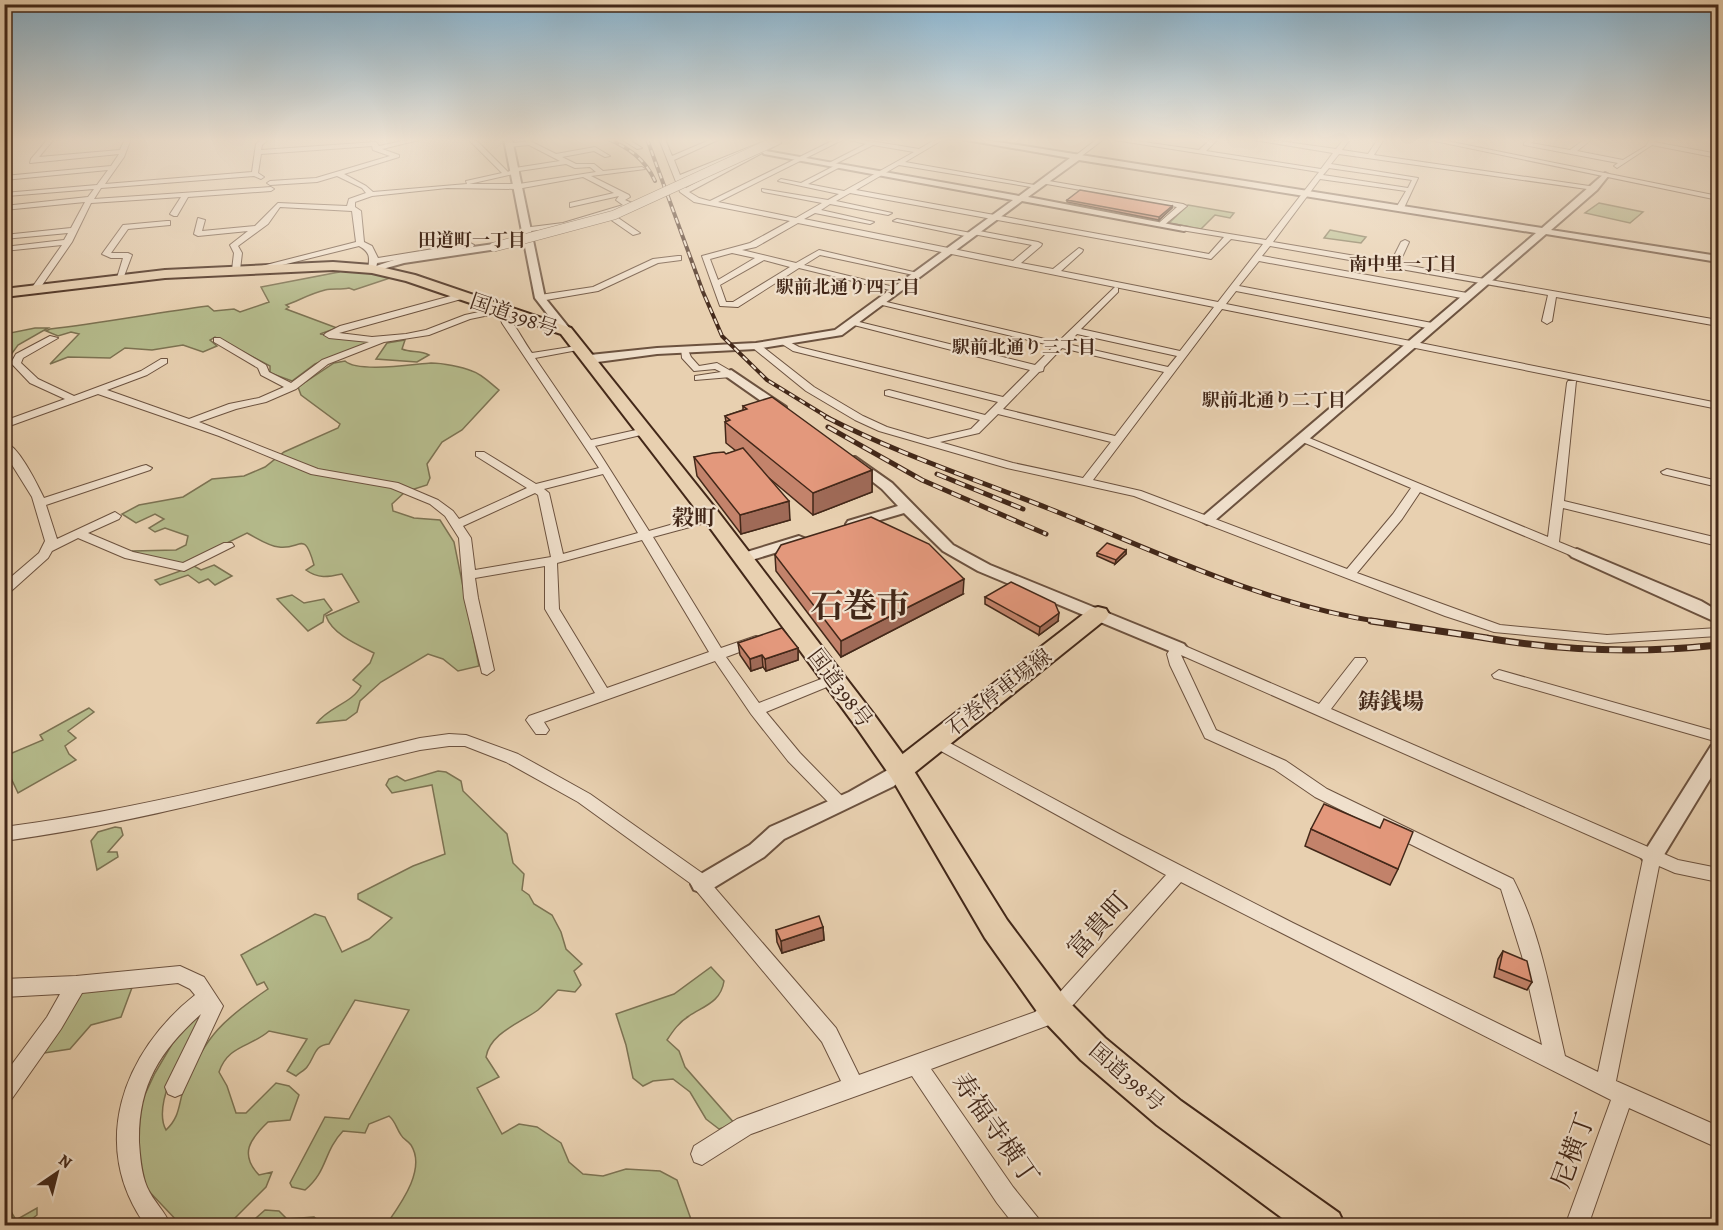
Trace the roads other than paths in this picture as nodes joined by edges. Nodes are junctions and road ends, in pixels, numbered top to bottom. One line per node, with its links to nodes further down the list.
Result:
1 (92, 196): 23 (street)
2 (148, 196): 23 (street)
3 (185, 196): 34 (street)
4 (275, 196): 26 (street)
5 (364, 196): 28 (street)
6 (519, 196): 46 (street)
7 (610, 196): 27 (street)
8 (625, 196): 32 (street)
9 (654, 196): 66 (street, bridge)
10 (684, 196): 39 (street)
11 (689, 196): 25 (street)
12 (724, 196): 25 (street)
13 (800, 196): 24 (street)
14 (841, 196): 24 (street)
15 (873, 196): 36 (street)
16 (1011, 196): 22 (street)
17 (1121, 196): 42 (street)
18 (1305, 196): 55 (street)
19 (1323, 196): 30 (street)
20 (1406, 196): 30 (street)
21 (1584, 196): 48 (street)
22 (1020, 198): 36 (street); 42 (street)
23 (90, 200): 29 (street); 45 (street)
24 (831, 202): 31 (street); 33 (street)
25 (711, 203): 39 (street)
26 (278, 205): 28 (street); 43 (street)
27 (573, 205)
28 (351, 207): 54 (street)
29 (4, 208)
30 (1400, 208): 48 (street)
31 (815, 211): 39 (street); 40 (street)
32 (605, 212): 46 (street); 49 (street)
33 (888, 213)
34 (174, 214)
35 (925, 214): 47 (street)
36 (994, 218): 47 (street); 50 (street)
37 (201, 220): 43 (street)
38 (897, 221): 47 (street)
39 (795, 222): 59 (street); 60 (street)
40 (870, 222)
41 (167, 223): 73 (street)
42 (1162, 224): 44 (street)
43 (257, 227): 70 (street)
44 (1184, 228): 50 (street)
45 (73, 230): 51 (street); 52 (street)
46 (526, 230): 84 (street)
47 (976, 231): 60 (street); 65 (street)
48 (1544, 231): 64 (street); 74 (street)
49 (636, 233)
50 (1229, 236): 55 (street)
51 (4, 237)
52 (68, 242): 57 (street); 77 (street)
53 (1405, 242): 67 (street)
54 (360, 243): 66 (street); 69 (street)
55 (1270, 243): 63 (street); 67 (street)
56 (470, 245): 66 (street)
57 (4, 249)
58 (1079, 250): 71 (street)
59 (732, 251): 62 (street); 75 (street)
60 (946, 253): 65 (street); 72 (street); 79 (street)
61 (678, 258): 84 (street)
62 (762, 258): 68 (street); 75 (street)
63 (1258, 258): 76 (street); 83 (street)
64 (1719, 259)
65 (1016, 264): 71 (street)
66 (373, 265): 69 (main road, 国道398号); 82 (main road, 国道398号)
67 (1394, 265): 74 (street)
68 (797, 266): 72 (street); 75 (street); 78 (street)
69 (265, 268): 70 (main road, 国道398号)
70 (236, 270): 73 (main road, 国道398号)
71 (1054, 272): 86 (street)
72 (918, 274): 78 (street)
73 (119, 279): 77 (main road, 国道398号)
74 (1485, 281): 81 (street); 83 (street)
75 (716, 284)
76 (1235, 288): 86 (street); 93 (street)
77 (35, 289): 80 (main road, 国道398号)
78 (898, 289): 85 (street)
79 (1115, 290): 86 (street); 94 (street)
80 (4, 293)
81 (1553, 293): 90 (street); 92 (street)
82 (462, 296): 87 (main road, 国道398号); 98 (street)
83 (1467, 296): 93 (street)
84 (540, 298): 88 (street)
85 (878, 303): 91 (street); 100 (street)
86 (1217, 308): 102 (street); 105 (street)
87 (502, 310): 89 (main road, 国道398号); 98 (street); 106 (street)
88 (554, 317): 89 (street); 95 (street)
89 (531, 320): 95 (main road, 国道398号)
90 (1547, 321)
91 (851, 323): 99 (street); 108 (street)
92 (1719, 323)
93 (1432, 326): 102 (street)
94 (1076, 331): 100 (street); 105 (street)
95 (566, 332): 104 (main road, 国道398号)
96 (53, 338): 117 (street)
97 (217, 340): 113 (street)
98 (385, 340): 113 (street)
99 (784, 342): 101 (street); 118 (street)
100 (1062, 345): 108 (street); 109 (street)
101 (756, 346): 103 (street); 129 (street)
102 (1409, 347): 112 (street); 116 (street); 127 (street)
103 (684, 350): 104 (street); 110 (street)
104 (585, 353): 106 (street); 126 (main road, 国道398号)
105 (1182, 354): 109 (street)
106 (529, 356): 131 (street)
107 (165, 361): 114 (street)
108 (1040, 369): 118 (street)
109 (1169, 370): 128 (street)
110 (731, 374): 111 (street); 122 (street)
111 (698, 378)
112 (1572, 384): 116 (street); 142 (street)
113 (292, 387): 124 (street)
114 (97, 390): 117 (street); 124 (street)
115 (889, 393): 123 (street)
116 (1655, 397): 119 (street); 121 (street)
117 (73, 399): 125 (street)
118 (1006, 401): 120 (street)
119 (1719, 406)
120 (998, 411): 123 (street); 128 (street)
121 (1719, 414)
122 (790, 416)
123 (989, 419): 129 (street)
124 (190, 422): 147 (street)
125 (4, 425)
126 (645, 431): 131 (street); 145 (main road, 国道398号)
127 (1302, 438): 139 (street); 146 (street)
128 (1117, 440): 137 (street)
129 (929, 442): 137 (street)
130 (4, 444): 141 (street)
131 (590, 444): 135 (street)
132 (844, 453): 143 (street)
133 (480, 454): 140 (street)
134 (146, 468): 141 (street)
135 (606, 470): 140 (street); 150 (street)
136 (1667, 472): 138 (street)
137 (1086, 482): 146 (street)
138 (1719, 484)
139 (1417, 487): 153 (street); 159 (street)
140 (536, 488): 147 (street); 158 (street)
141 (39, 503): 155 (street)
142 (1558, 503): 152 (street); 153 (street)
143 (907, 508): 148 (street); 162 (street)
144 (115, 516): 149 (street)
145 (712, 517): 150 (street); 157 (main road, 国道398号)
146 (1207, 520): 159 (street)
147 (456, 525): 160 (street)
148 (838, 529)
149 (79, 534): 154 (street); 155 (street)
150 (646, 535): 158 (street); 167 (street)
151 (816, 536): 157 (street)
152 (1719, 542)
153 (1553, 544): 156 (street)
154 (228, 546)
155 (48, 548): 161 (street)
156 (1577, 554): 163 (street)
157 (742, 558): 165 (main road, 国道398号)
158 (555, 560): 160 (street); 172 (street)
159 (1349, 574): 164 (street)
160 (469, 575): 169 (street)
161 (4, 590)
162 (1098, 615): 166 (street); 177 (main road, 石巻停車場線)
163 (1719, 618)
164 (1719, 632)
165 (779, 633): 167 (street); 171 (main road, 国道398号)
166 (1178, 648): 174 (street); 190 (street)
167 (717, 655): 172 (street); 173 (street)
168 (1360, 661): 174 (street)
169 (487, 670)
170 (1499, 675): 176 (street)
171 (834, 679): 173 (street); 179 (main road, 国道398号)
172 (604, 695): 175 (street)
173 (756, 710): 180 (street)
174 (1322, 711): 182 (street)
175 (541, 730)
176 (1719, 737)
177 (935, 741): 179 (main road, 石巻停車場線); 183 (street)
178 (1719, 751): 182 (street)
179 (900, 770): 180 (street); 189 (main road, 国道398号)
180 (839, 803): 185 (street)
181 (4, 834): 185 (street)
182 (1652, 856): 184 (street); 194 (street, 尼横丁)
183 (1178, 873): 189 (street, 富貴町); 190 (street)
184 (1719, 875)
185 (702, 884): 193 (street)
186 (76, 985): 187 (street); 188 (street); 195 (street)
187 (4, 988)
188 (207, 997): 192 (street); 199 (street)
189 (1055, 1010): 191 (street); 200 (main road, 国道398号)
190 (1556, 1061): 194 (street)
191 (916, 1064): 193 (street); 198 (street, 寿福寺横丁)
192 (175, 1087)
193 (854, 1087): 197 (street)
194 (1614, 1090): 196 (street); 201 (street, 尼横丁)
195 (4, 1093)
196 (1719, 1137)
197 (702, 1154)
198 (1028, 1225)
199 (160, 1226)
200 (1326, 1226)
201 (1576, 1226)

